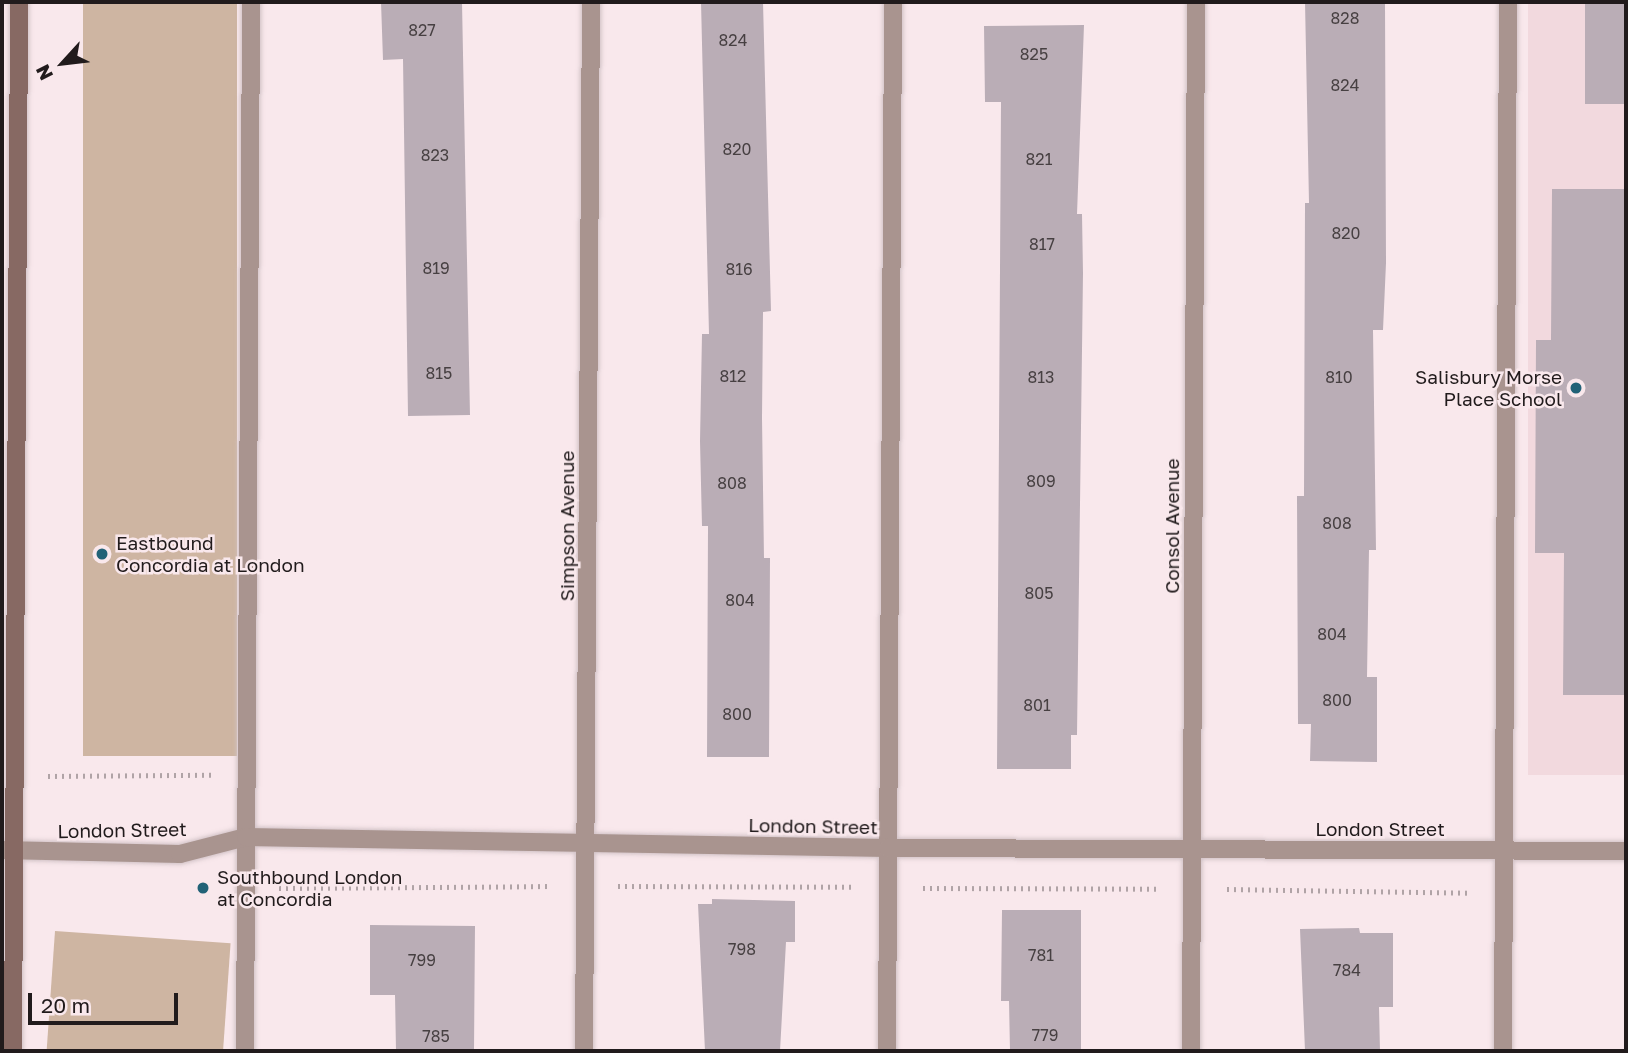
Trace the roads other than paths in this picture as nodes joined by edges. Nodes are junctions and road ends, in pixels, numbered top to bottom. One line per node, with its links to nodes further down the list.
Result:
1 (19, 2): 11 (main road)
2 (251, 2): 7 (street)
3 (591, 2): 8 (street, Simpson Avenue)
4 (893, 2): 9 (street)
5 (1196, 2): 10 (street, Consol Avenue)
6 (1508, 2): 12 (street)
7 (246, 837): 8 (street, London Street); 11 (street, London Street); 15 (street)
8 (586, 843): 9 (street, London Street); 16 (street, Simpson Avenue)
9 (888, 848): 10 (street, London Street); 17 (street)
10 (1192, 849): 12 (street, London Street); 18 (street, Consol Avenue)
11 (9, 851): 14 (main road)
12 (1503, 851): 13 (street, London Street); 19 (street)
13 (1626, 851)
14 (13, 1051)
15 (245, 1051)
16 (584, 1051)
17 (887, 1051)
18 (1191, 1051)
19 (1503, 1051)

